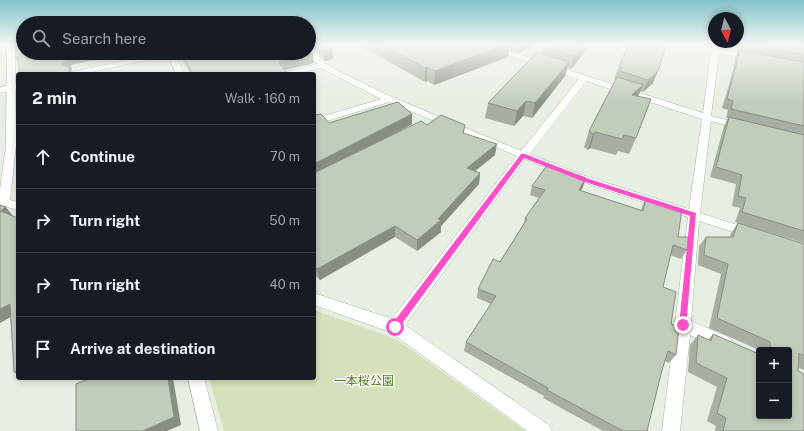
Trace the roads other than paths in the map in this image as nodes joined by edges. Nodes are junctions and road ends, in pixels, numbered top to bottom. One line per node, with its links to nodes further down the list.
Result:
1 (13, 64): 9 (street)
2 (118, 64): 6 (street)
3 (541, 64): 8 (street)
4 (713, 64): 12 (street)
5 (322, 65): 7 (street); 11 (street)
6 (81, 72)
7 (296, 72)
8 (584, 78): 12 (street); 18 (street)
9 (15, 86): 10 (street); 17 (street)
10 (0, 90)
11 (389, 99): 13 (street); 14 (street)
12 (706, 117): 16 (street); 21 (street)
13 (435, 118): 15 (street); 18 (street)
14 (316, 121)
15 (421, 125)
16 (751, 128)
17 (10, 146): 19 (street)
18 (523, 155): 21 (street); 25 (street)
19 (2, 202): 20 (street)
20 (16, 206)
21 (694, 215): 22 (street); 24 (street)
22 (760, 236)
23 (316, 300): 25 (street)
24 (683, 325): 26 (street); 30 (street)
25 (395, 327): 29 (street)
26 (738, 350)
27 (196, 380): 28 (street)
28 (209, 431)
29 (543, 431)
30 (671, 431)

